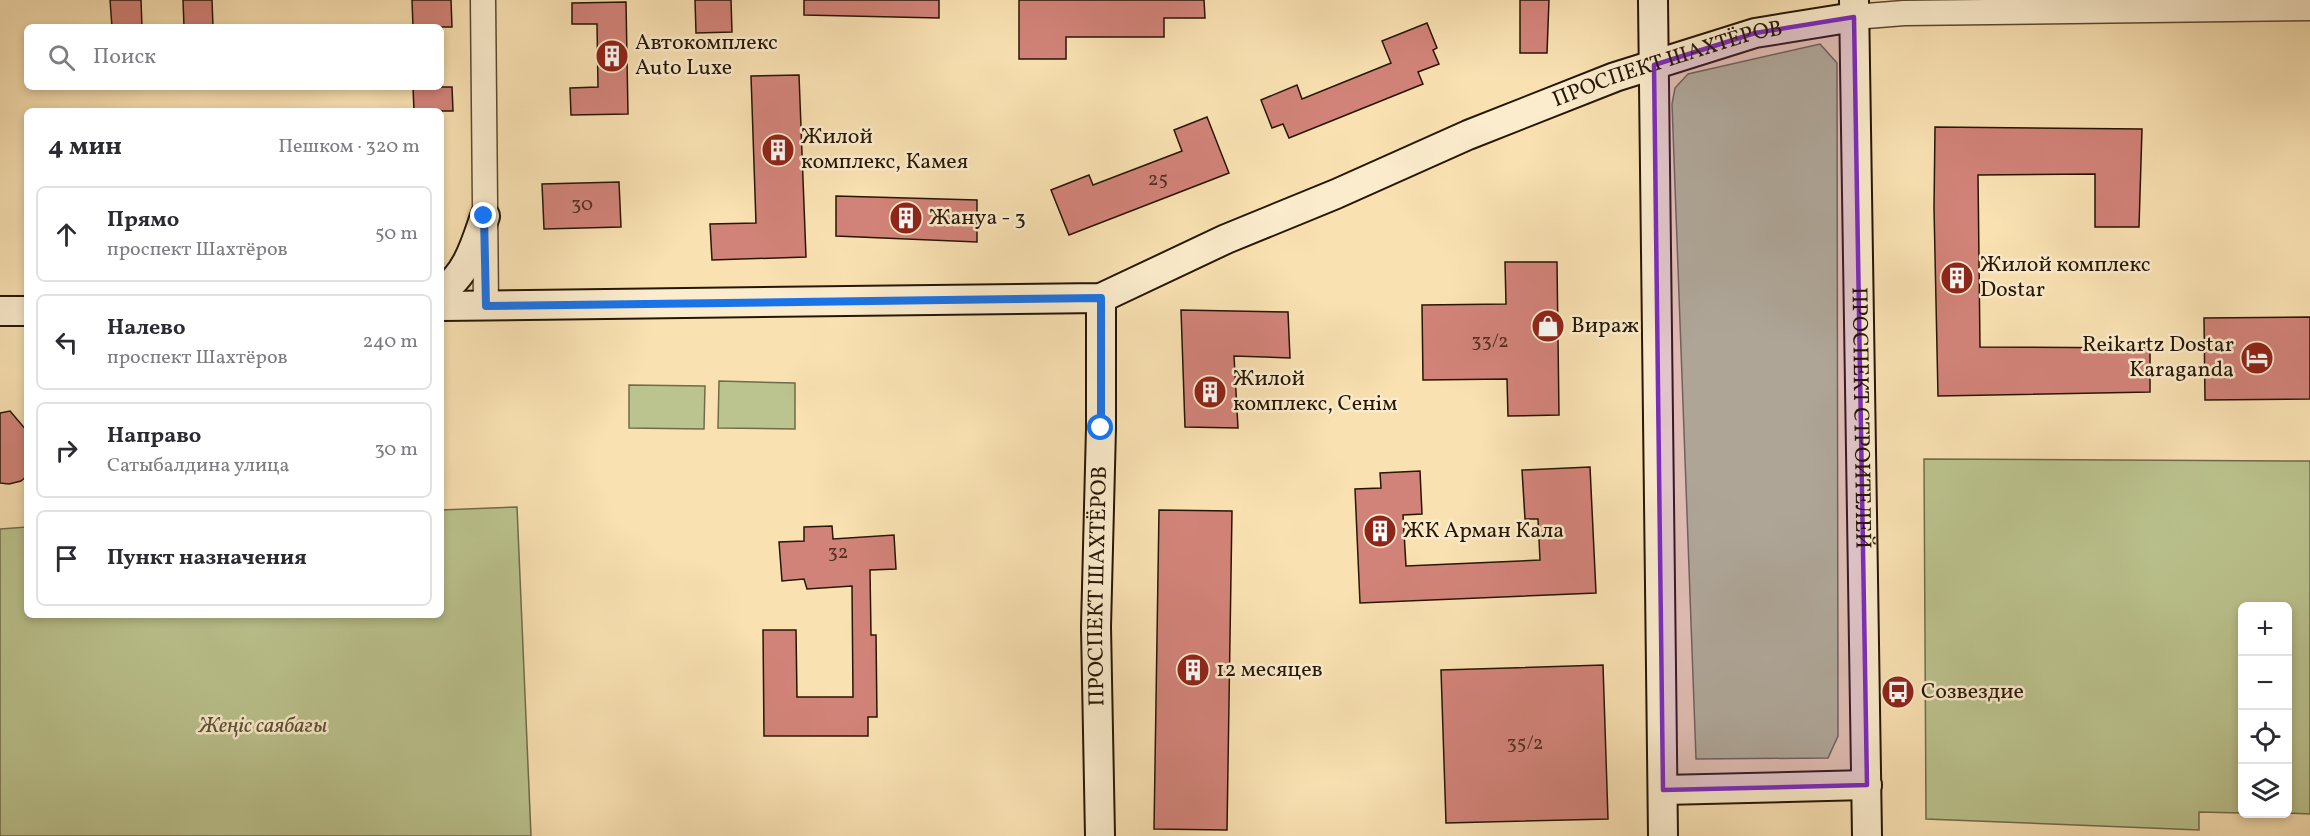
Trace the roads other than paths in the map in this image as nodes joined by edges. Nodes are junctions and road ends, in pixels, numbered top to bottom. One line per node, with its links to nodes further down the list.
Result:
1 (483, 0): 6 (street)
2 (1653, 0): 5 (main road)
3 (1854, 8): 4 (street, ПРОСПЕКТ ШАХТЁРОВ); 5 (main road, ПРОСПЕКТ ШАХТЁРОВ); 13 (main road, ПРОСПЕКТ СТРОИТЕЛЕЙ)
4 (2310, 8)
5 (1654, 65): 8 (main road, ПРОСПЕКТ ШАХТЁРОВ); 14 (main road)
6 (484, 216): 7 (main road); 10 (street)
7 (444, 290)
8 (1101, 298): 10 (main road, ПРОСПЕКТ ШАХТЁРОВ); 15 (main road, ПРОСПЕКТ ШАХТЁРОВ)
9 (444, 306): 10 (main road, ПРОСПЕКТ ШАХТЁРОВ)
10 (486, 306)
11 (0, 311): 12 (main road)
12 (24, 311)
13 (1867, 785): 14 (main road); 17 (main road, ПРОСПЕКТ СТРОИТЕЛЕЙ)
14 (1664, 790): 16 (main road)
15 (1100, 836)
16 (1663, 836)
17 (1867, 836)

